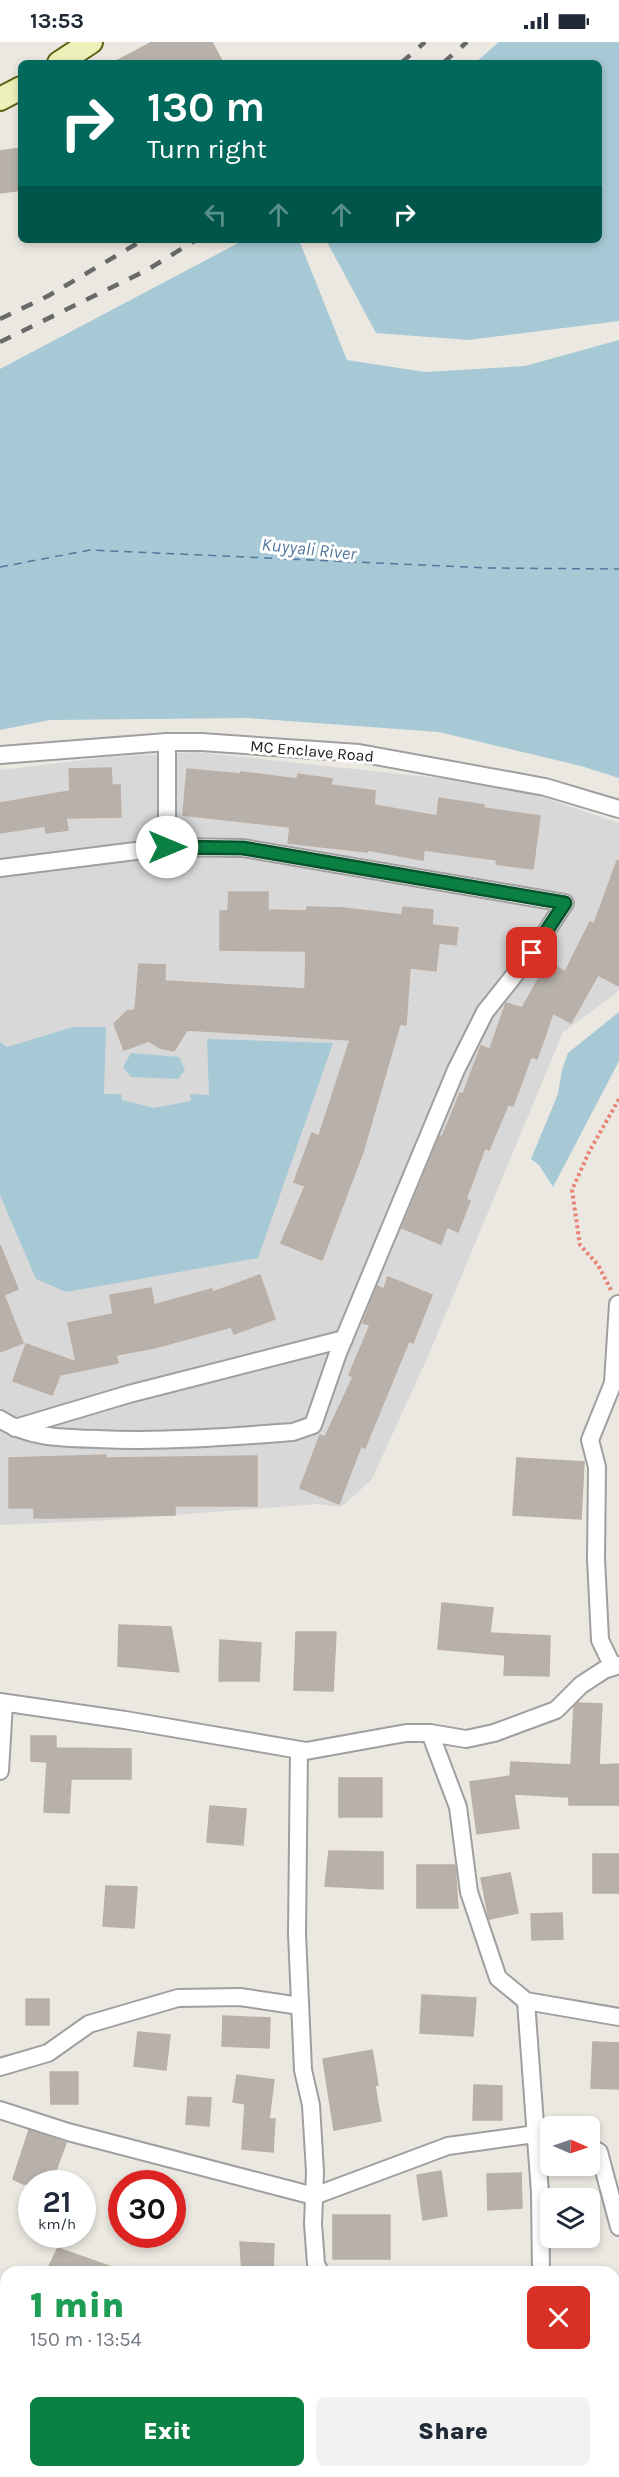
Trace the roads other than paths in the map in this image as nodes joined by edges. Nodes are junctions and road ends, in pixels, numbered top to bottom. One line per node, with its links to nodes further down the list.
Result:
1 (91, 42): 2 (main road)
2 (64, 60)
3 (18, 90): 4 (main road)
4 (0, 99)
5 (167, 742): 6 (street, MC Enclave Road); 7 (street, MC Enclave Road); 8 (street)
6 (0, 755)
7 (619, 809)
8 (167, 847): 9 (street); 11 (street)
9 (0, 868)
10 (618, 1304): 13 (street)
11 (344, 1339): 12 (street); 12 (street)
12 (7, 1424)
13 (616, 1666): 15 (street)
14 (2, 1702): 16 (street); 17 (street)
15 (430, 1733): 16 (street); 18 (street)
16 (299, 1750): 19 (street)
17 (0, 1771)
18 (526, 2001): 20 (street); 23 (street)
19 (300, 2006): 21 (street); 27 (street)
20 (619, 2017)
21 (0, 2067)
22 (0, 2110): 27 (street)
23 (541, 2116)
24 (540, 2132): 27 (street)
25 (600, 2156): 28 (street)
26 (541, 2176): 30 (street)
27 (314, 2196): 29 (street)
28 (619, 2227)
29 (317, 2266)
30 (541, 2266)

